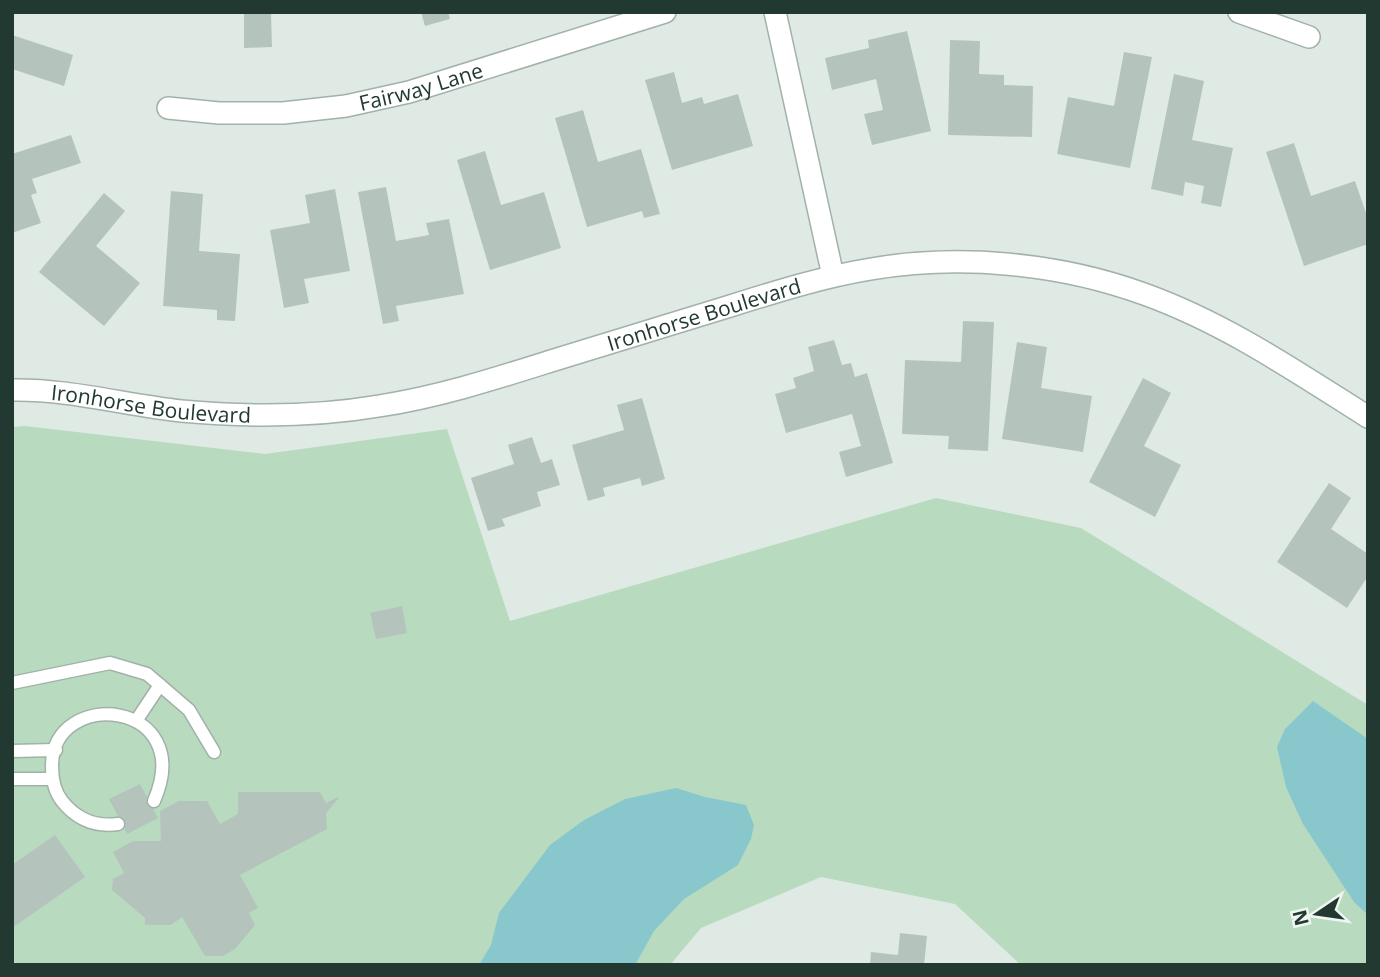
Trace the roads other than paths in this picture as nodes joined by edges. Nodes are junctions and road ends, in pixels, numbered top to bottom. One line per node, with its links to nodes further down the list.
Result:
1 (665, 12): 5 (street, Fairway Lane)
2 (775, 12): 6 (street)
3 (1239, 12): 4 (street)
4 (1309, 37)
5 (168, 108)
6 (833, 276): 7 (street, Ironhorse Boulevard); 8 (street, Ironhorse Boulevard)
7 (12, 390)
8 (1368, 416)
9 (12, 683): 10 (lane)
10 (160, 685): 11 (lane); 14 (lane)
11 (136, 721): 12 (lane); 17 (lane)
12 (56, 750): 13 (lane); 16 (lane)
13 (12, 751)
14 (214, 752)
15 (12, 779): 16 (lane)
16 (52, 779): 18 (lane)
17 (154, 801)
18 (118, 824)

